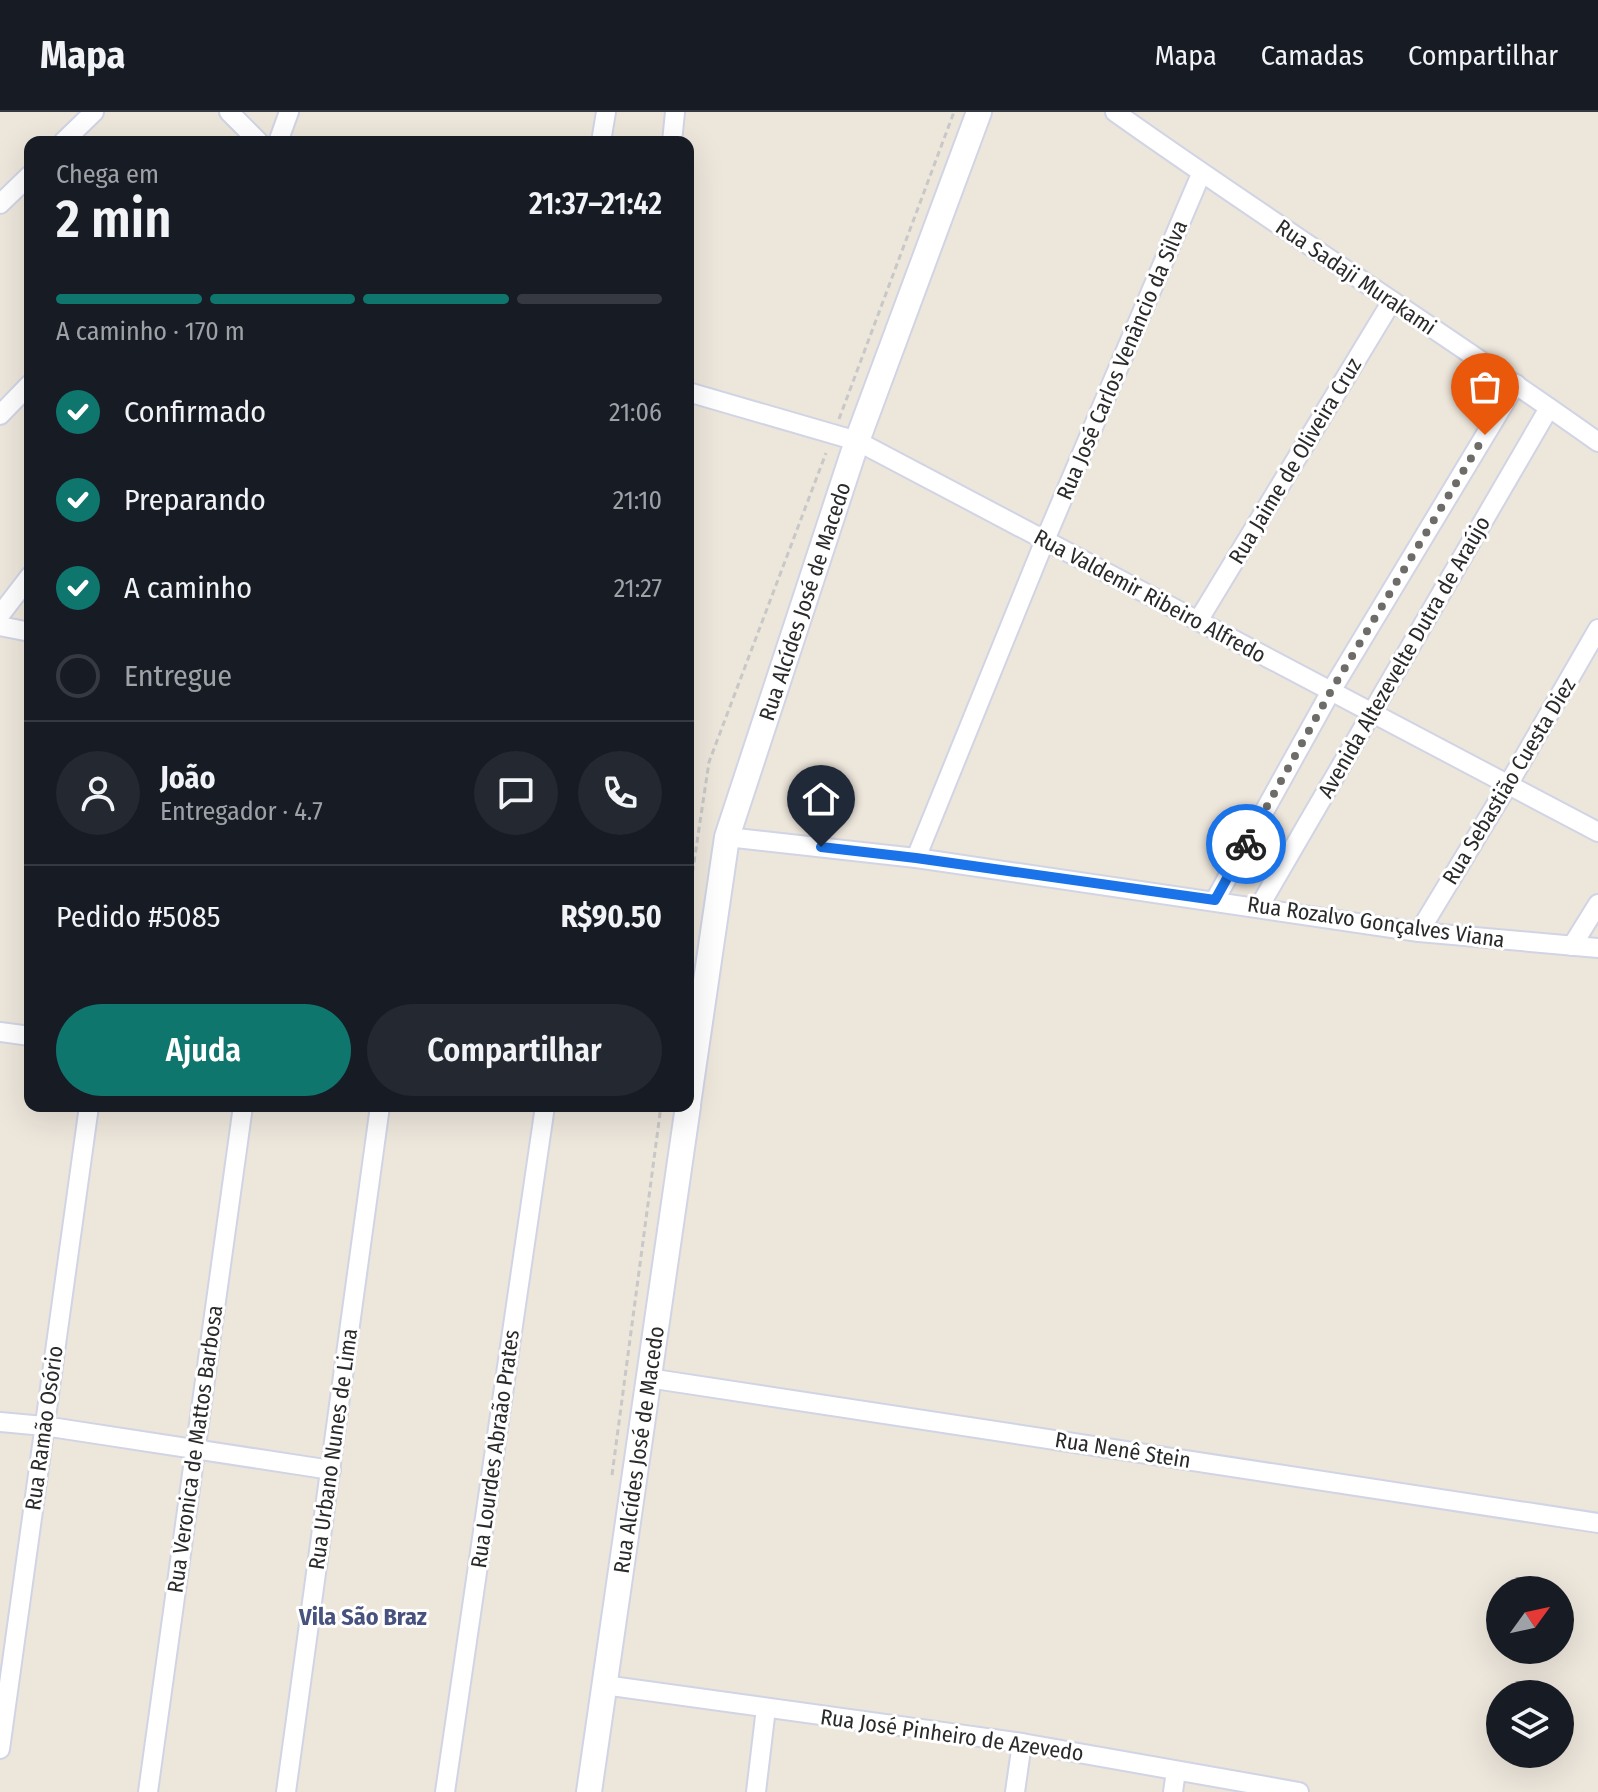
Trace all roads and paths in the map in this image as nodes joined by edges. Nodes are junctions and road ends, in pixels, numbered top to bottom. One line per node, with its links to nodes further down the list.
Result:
1 (94, 112): 9 (street)
2 (229, 112): 10 (street)
3 (289, 112): 11 (street)
4 (606, 112): 12 (street)
5 (675, 112): 13 (street)
6 (954, 112): 23 (path)
7 (979, 112): 24 (street, Rua Alcídes José de Macedo)
8 (1115, 112): 14 (street, Rua Sadaji Murakami)
9 (69, 136)
10 (253, 136)
11 (280, 136)
12 (602, 136)
13 (673, 136)
14 (1201, 174): 17 (street, Rua Sadaji Murakami); 26 (street, Rua José Carlos Venâncio da Silva)
15 (24, 181): 16 (street)
16 (0, 204)
17 (1392, 301): 18 (street, Rua Sadaji Murakami); 29 (street, Rua Jaime de Oliveira Cruz)
18 (1516, 384): 21 (street, Rua Sadaji Murakami); 33 (street, Avenida Altezevelte Dutra de Araújo)
19 (24, 390): 22 (street)
20 (694, 394): 23 (street, Rua Valdemir Ribeiro Alfredo)
21 (1549, 408): 25 (street, Rua Sadaji Murakami); 34 (street, Avenida Altezevelte Dutra de Araújo)
22 (0, 415)
23 (833, 434): 24 (street, Rua Valdemir Ribeiro Alfredo); 39 (path)
24 (857, 441): 26 (street, Rua Valdemir Ribeiro Alfredo); 37 (street, Rua Alcídes José de Macedo)
25 (1598, 442)
26 (1045, 540): 29 (street, Rua Valdemir Ribeiro Alfredo); 38 (street, Rua José Carlos Venâncio da Silva)
27 (24, 584): 28 (street)
28 (0, 615)
29 (1198, 621): 33 (street, Rua Valdemir Ribeiro Alfredo)
30 (0, 626): 32 (street)
31 (1598, 629): 35 (street, Rua Sebastião Cuesta Diez)
32 (24, 631)
33 (1331, 691): 34 (street, Rua Valdemir Ribeiro Alfredo); 40 (street, Avenida Altezevelte Dutra de Araújo)
34 (1372, 713): 35 (street, Rua Valdemir Ribeiro Alfredo); 42 (street, Avenida Altezevelte Dutra de Araújo)
35 (1508, 785): 36 (street, Rua Valdemir Ribeiro Alfredo); 43 (street, Rua Sebastião Cuesta Diez)
36 (1598, 832)
37 (727, 837): 38 (street, Rua Rozalvo Gonçalves Viana); 48 (street, Rua Alcídes José de Macedo)
38 (916, 858): 40 (street, Rua Rozalvo Gonçalves Viana)
39 (694, 862)
40 (1215, 900): 42 (street, Rua Rozalvo Gonçalves Viana)
41 (1598, 904): 44 (street)
42 (1259, 907): 43 (street, Rua Rozalvo Gonçalves Viana)
43 (1419, 932): 44 (street, Rua Rozalvo Gonçalves Viana)
44 (1572, 946): 45 (street, Rua Rozalvo Gonçalves Viana)
45 (1598, 948)
46 (0, 1032): 47 (street)
47 (24, 1035)
48 (694, 1064)
49 (88, 1112): 57 (street, Rua Ramão Osório)
50 (242, 1112): 58 (street, Rua Veronica de Mattos Barbosa)
51 (379, 1112): 59 (street, Rua Urbano Nunes de Lima)
52 (544, 1112): 69 (street, Rua Lourdes Abraão Prates)
53 (660, 1112): 60 (path)
54 (687, 1112): 55 (street, Rua Alcídes José de Macedo)
55 (648, 1378): 61 (street, Rua Nenê Stein); 62 (street, Rua Alcídes José de Macedo)
56 (0, 1422): 57 (street)
57 (44, 1426): 58 (street); 65 (street, Rua Ramão Osório)
58 (195, 1449): 59 (street); 67 (street, Rua Veronica de Mattos Barbosa)
59 (331, 1470): 68 (street, Rua Urbano Nunes de Lima)
60 (611, 1480)
61 (1598, 1523)
62 (604, 1685): 63 (street, Rua José Pinheiro de Azevedo); 70 (street, Rua Alcídes José de Macedo)
63 (766, 1708): 64 (street, Rua José Pinheiro de Azevedo); 71 (street)
64 (1022, 1743): 66 (street, Rua José Pinheiro de Azevedo); 72 (street)
65 (0, 1749)
66 (1176, 1771): 73 (street); 74 (street, Rua José Pinheiro de Azevedo)
67 (148, 1792)
68 (286, 1792)
69 (445, 1792)
70 (589, 1792)
71 (756, 1792)
72 (1015, 1792)
73 (1173, 1792)
74 (1299, 1792)

